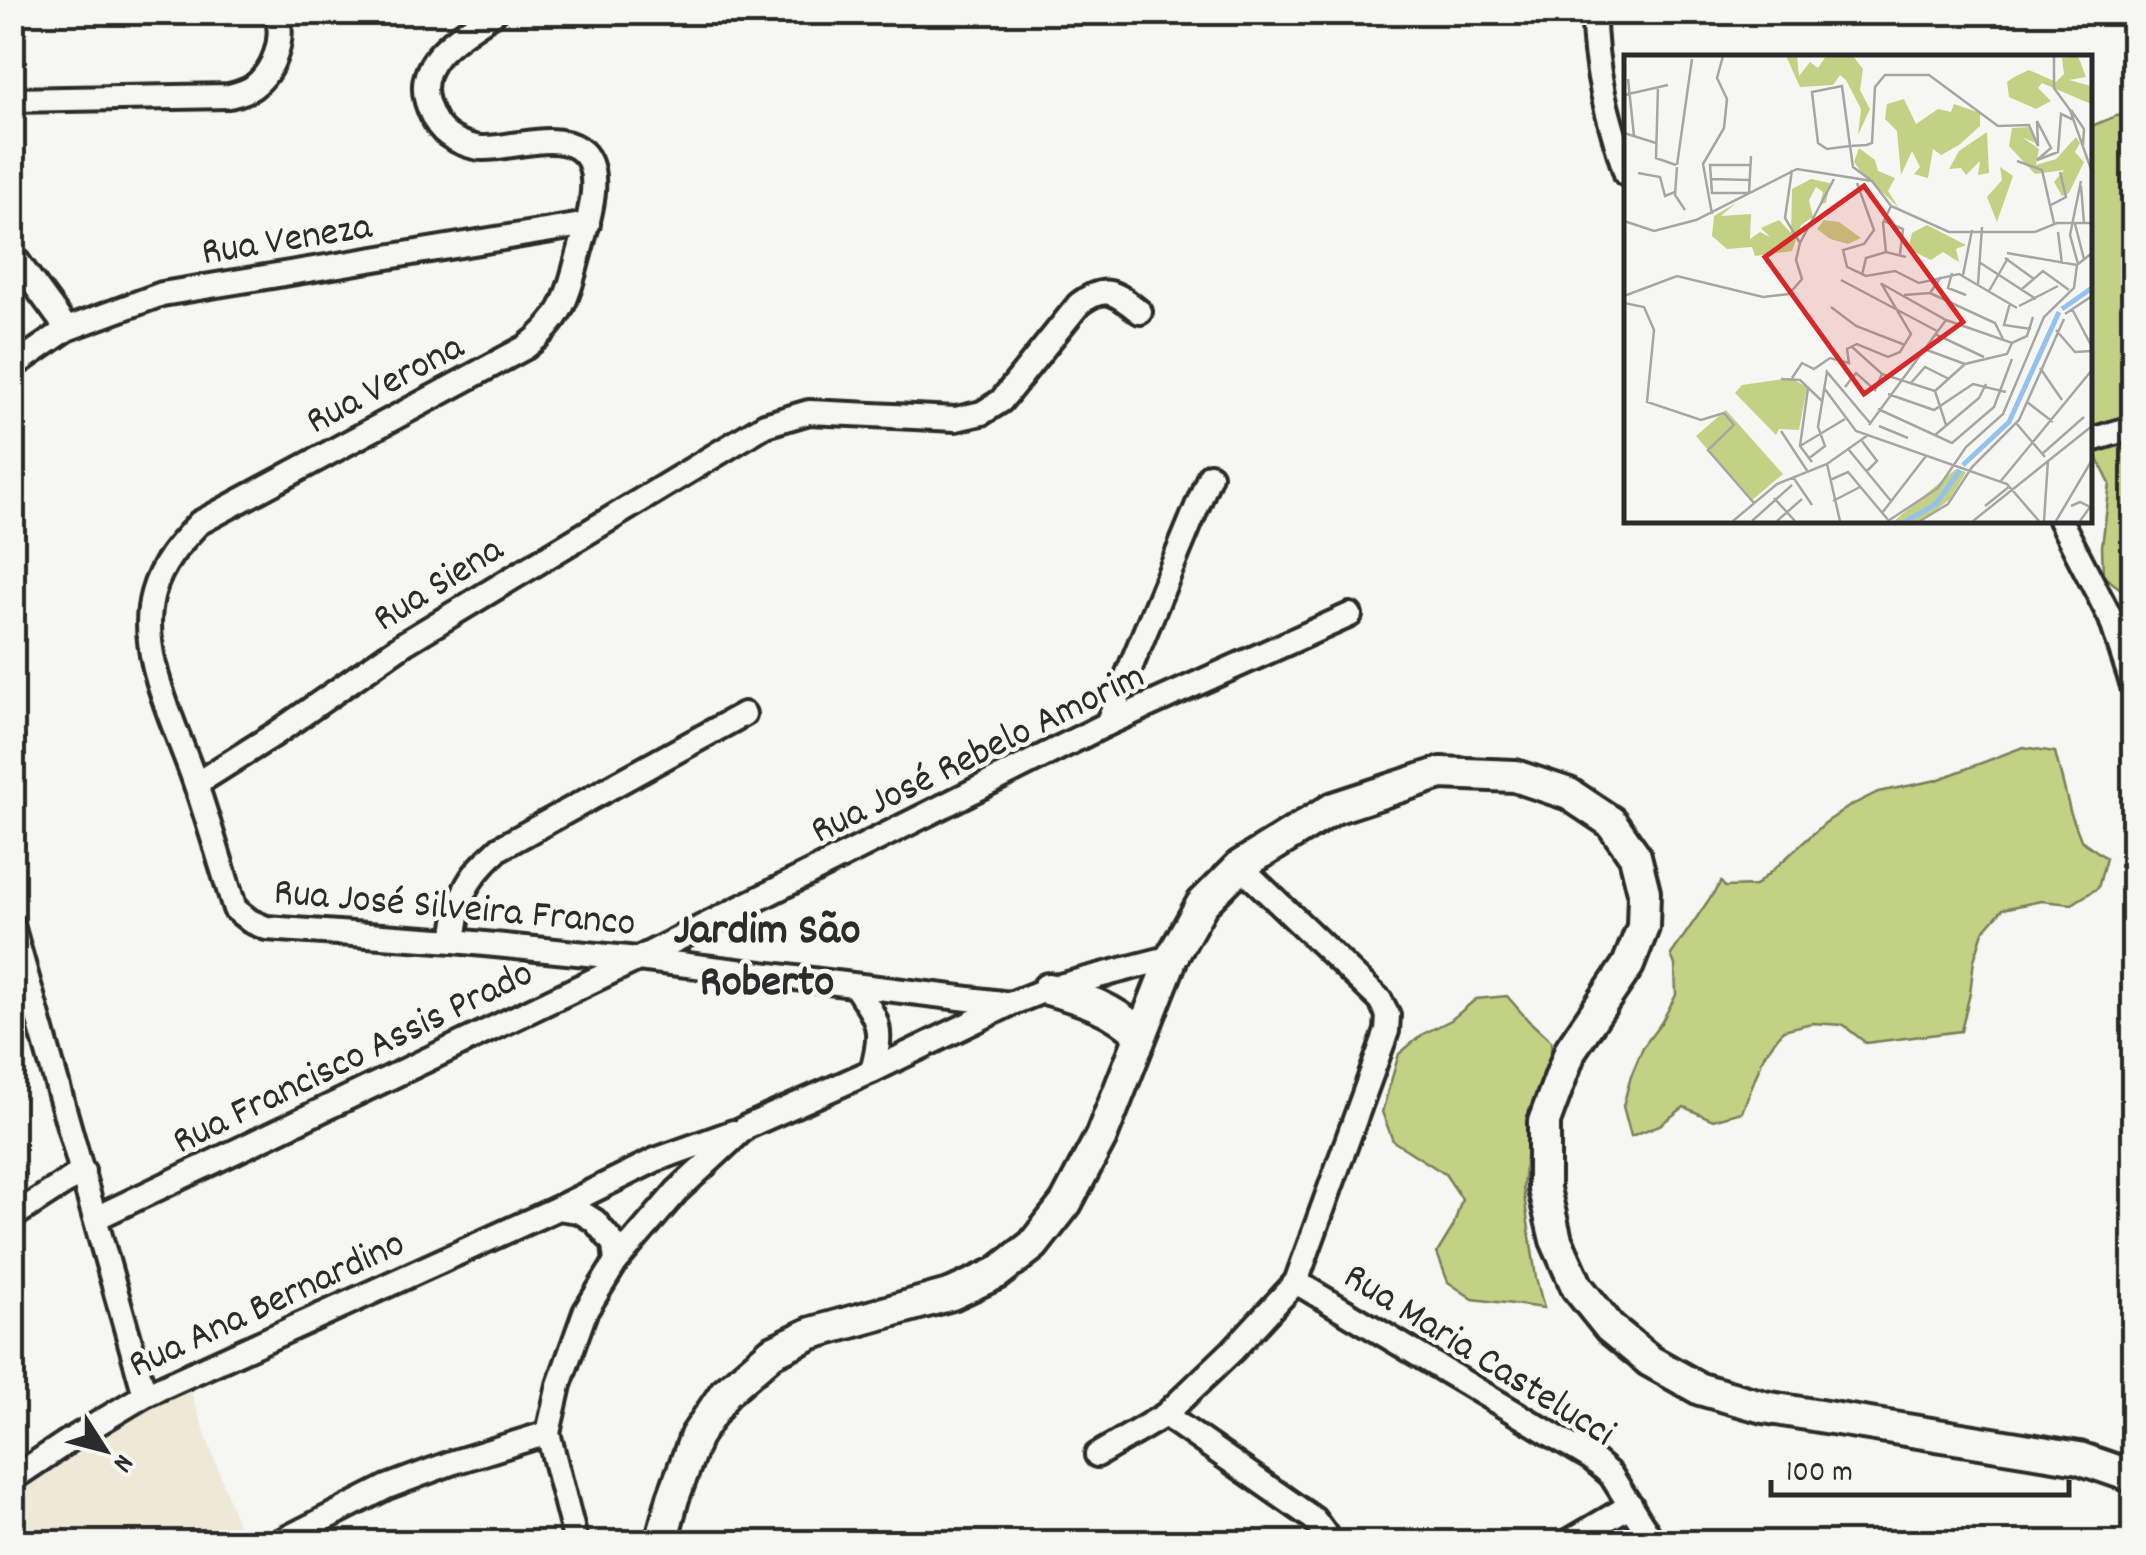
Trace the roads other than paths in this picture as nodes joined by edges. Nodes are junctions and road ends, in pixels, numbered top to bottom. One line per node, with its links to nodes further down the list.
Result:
1 (276, 12): 4 (street)
2 (495, 12): 6 (street, Rua Verona)
3 (1594, 12): 5 (street)
4 (12, 100)
5 (1624, 168)
6 (588, 224): 9 (street, Rua Veneza); 19 (street, Rua Verona)
7 (12, 254): 9 (street)
8 (1140, 312): 19 (street, Rua Siena)
9 (67, 329): 10 (street, Rua Veneza)
10 (12, 367)
11 (2134, 427): 12 (street)
12 (2091, 439)
13 (1210, 475): 18 (street)
14 (2061, 522): 16 (street)
15 (1350, 615): 18 (street, Rua José Rebelo Amorim)
16 (2134, 690)
17 (744, 714): 23 (street)
18 (1107, 724): 26 (street, Rua José Rebelo Amorim)
19 (196, 784): 21 (street, Rua Verona)
20 (1240, 866): 25 (street); 40 (street); 45 (street)
21 (250, 922): 23 (street, Rua José Silveira Franco)
22 (12, 925): 24 (street)
23 (454, 941): 26 (street, Rua José Silveira Franco)
24 (16, 953): 34 (street)
25 (1172, 957): 28 (street, Rua Ana Bernardino); 30 (street)
26 (638, 959): 27 (street, Rua José Silveira Franco); 38 (street, Rua Francisco Assis Prado)
27 (855, 986): 29 (street, Rua José Silveira Franco); 31 (street)
28 (1048, 989): 29 (street, Rua Ana Bernardino); 30 (street)
29 (1010, 1004): 31 (street, Rua Ana Bernardino)
30 (1140, 1034): 50 (street)
31 (872, 1072): 32 (street, Rua Ana Bernardino)
32 (746, 1127): 33 (street, Rua Ana Bernardino); 35 (street)
33 (655, 1160): 35 (street); 36 (street, Rua Ana Bernardino)
34 (83, 1171): 37 (street); 38 (street)
35 (677, 1191): 39 (street)
36 (558, 1208): 39 (street); 41 (street, Rua Ana Bernardino)
37 (12, 1217)
38 (96, 1218): 41 (street)
39 (616, 1262): 43 (street)
40 (1296, 1282): 42 (street); 47 (street, Rua Maria Castelucci)
41 (145, 1395): 46 (street, Rua Ana Bernardino)
42 (1165, 1415): 44 (street); 51 (street)
43 (548, 1434): 48 (street); 49 (street)
44 (1097, 1454)
45 (2134, 1477)
46 (12, 1479)
47 (1631, 1505): 52 (street); 53 (street, Rua Maria Castelucci)
48 (279, 1542)
49 (576, 1542)
50 (660, 1542)
51 (1327, 1542)
52 (1568, 1542)
53 (1652, 1542)

